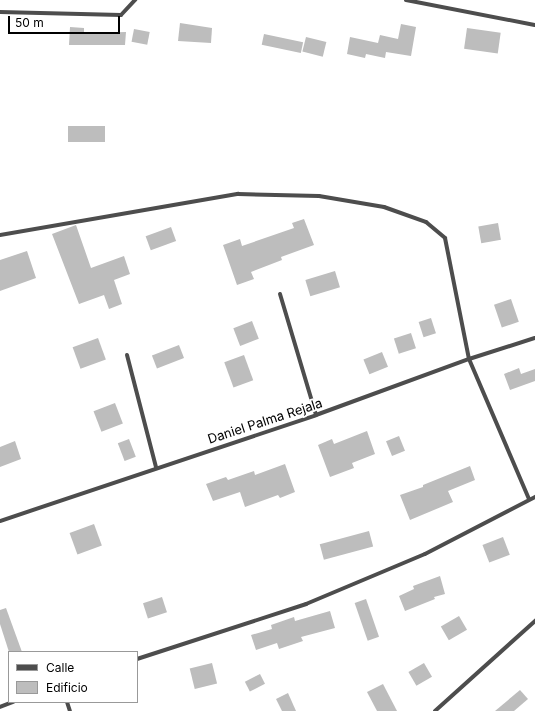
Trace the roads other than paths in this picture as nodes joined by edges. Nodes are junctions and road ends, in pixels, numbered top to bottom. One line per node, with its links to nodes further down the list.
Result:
1 (135, 0): 3 (street)
2 (406, 0): 4 (street)
3 (0, 12)
4 (535, 25)
5 (0, 235): 9 (street)
6 (280, 294): 10 (street)
7 (535, 338): 9 (street, Daniel Palma Rejala)
8 (127, 355): 11 (street)
9 (469, 359): 10 (street, Daniel Palma Rejala); 13 (street)
10 (316, 415): 11 (street, Daniel Palma Rejala)
11 (156, 467): 14 (street, Daniel Palma Rejala)
12 (535, 496): 13 (street)
13 (529, 499): 16 (street)
14 (0, 520)
15 (535, 622): 19 (street)
16 (138, 660)
17 (10, 703): 18 (street)
18 (0, 707)
19 (435, 711)

